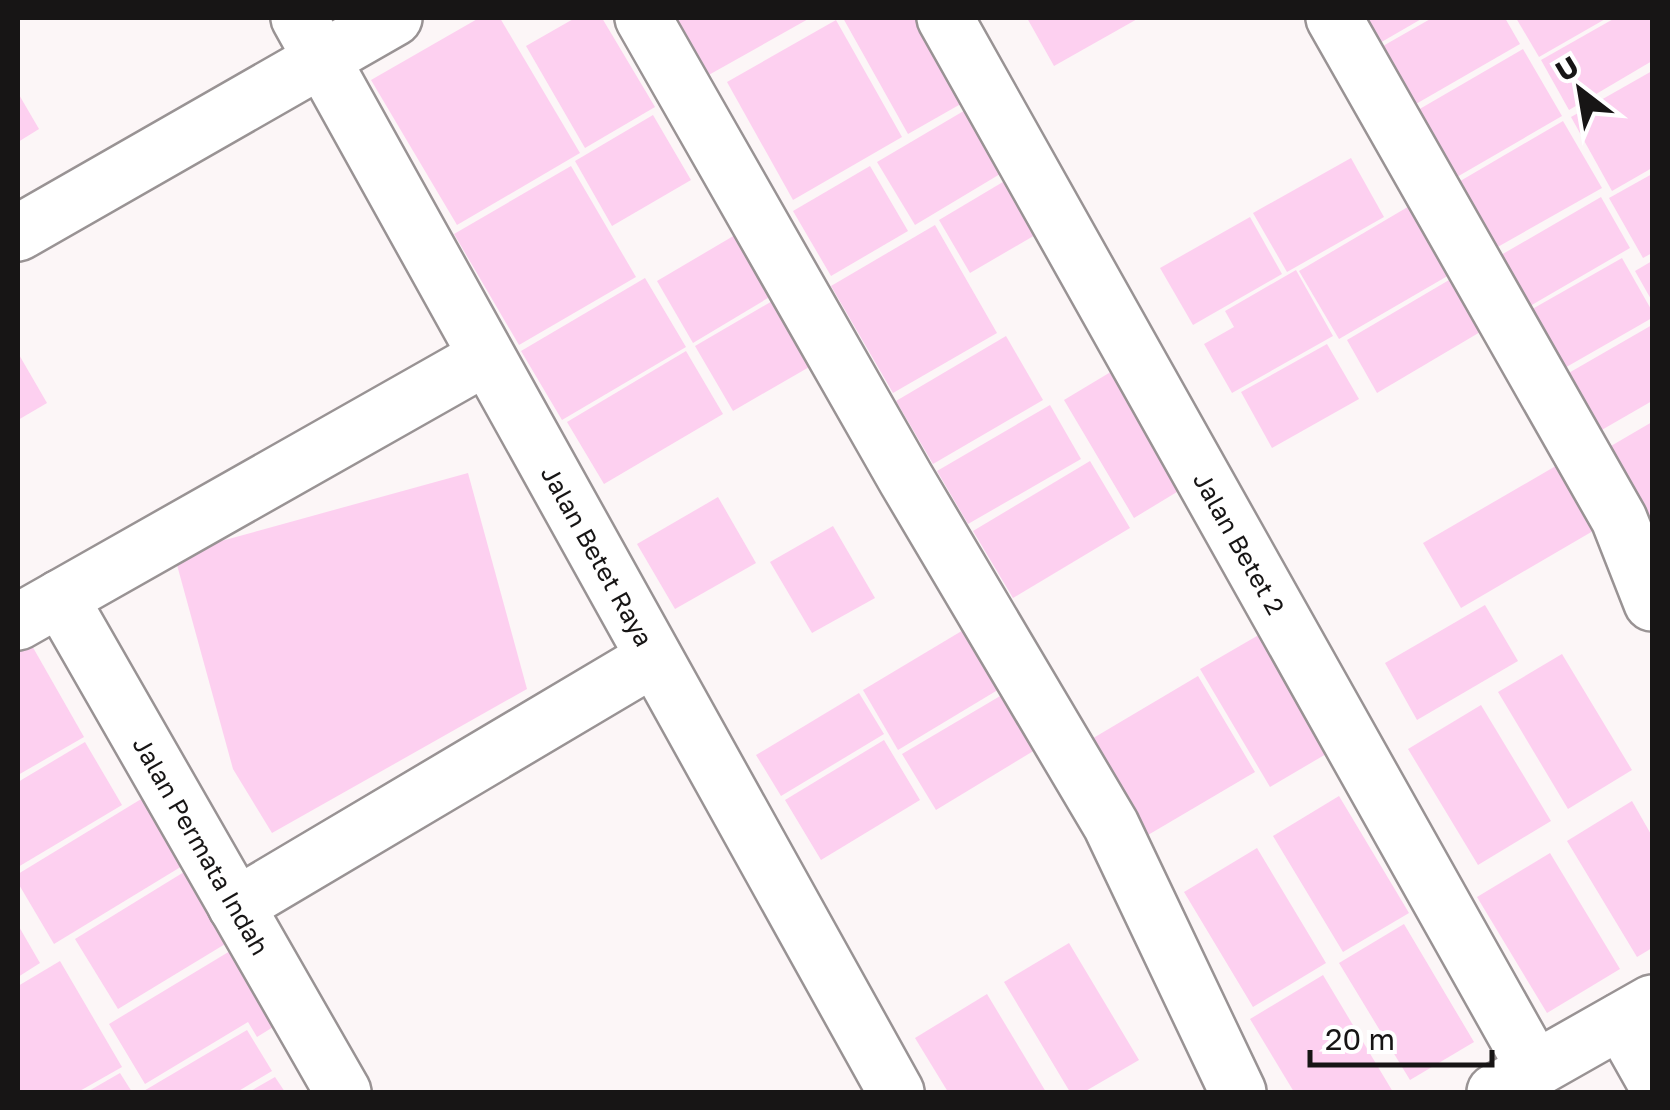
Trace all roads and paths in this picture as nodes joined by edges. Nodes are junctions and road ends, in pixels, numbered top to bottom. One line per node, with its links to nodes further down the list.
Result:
1 (394, 18): 5 (street)
2 (644, 18): 17 (street)
3 (945, 18): 14 (street, Jalan Betet 2)
4 (1334, 18): 8 (street)
5 (310, 38): 6 (street); 7 (street, Jalan Betet Raya)
6 (18, 233)
7 (486, 357): 9 (street); 10 (street, Jalan Betet Raya)
8 (1652, 603)
9 (38, 610): 11 (street, Jalan Permata Indah)
10 (654, 658): 11 (street); 16 (street, Jalan Betet Raya)
11 (236, 906): 15 (street, Jalan Permata Indah)
12 (1636, 1012): 13 (street); 14 (street)
13 (1652, 1076)
14 (1515, 1081)
15 (344, 1092)
16 (896, 1092)
17 (1238, 1092)

